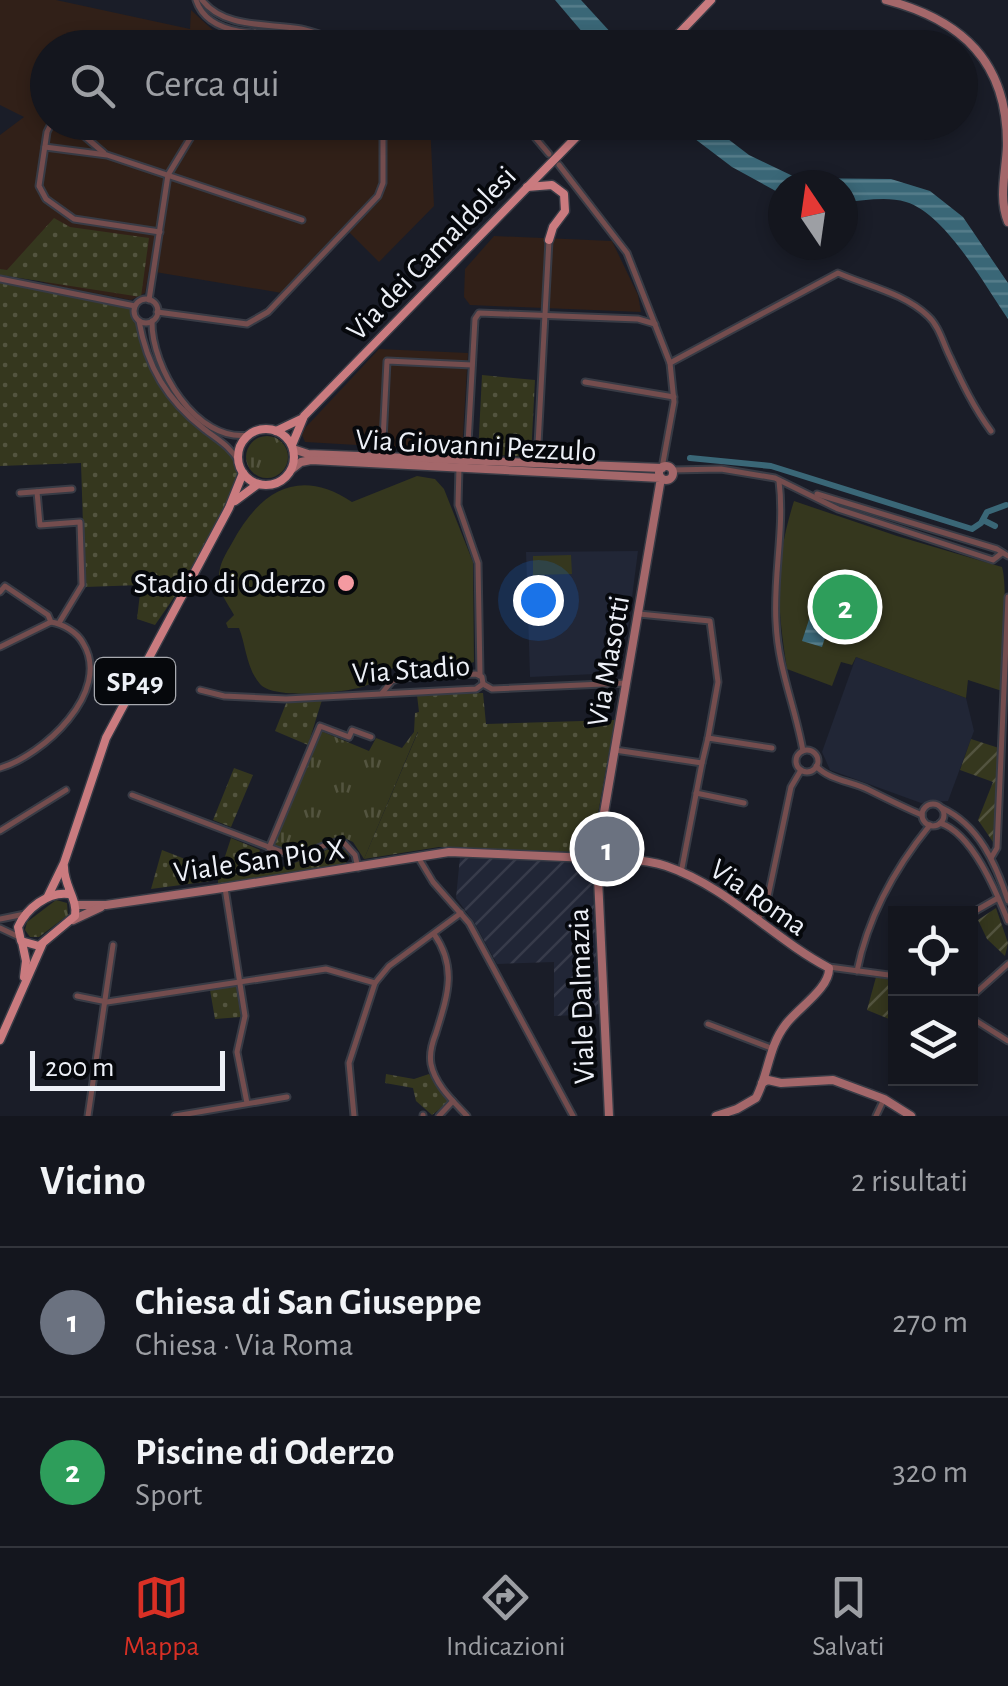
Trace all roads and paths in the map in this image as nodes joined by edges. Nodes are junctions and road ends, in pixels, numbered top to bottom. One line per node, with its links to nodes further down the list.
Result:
1 (199, 0): 4 (street); 5 (street)
2 (711, 0): 8 (main road)
3 (886, 0): 9 (street)
4 (281, 26): 6 (street); 7 (street)
5 (246, 30)
6 (257, 30)
7 (304, 30)
8 (682, 30)
9 (956, 30)
10 (978, 49): 24 (street)
11 (47, 140): 17 (street)
12 (89, 140): 19 (street)
13 (189, 140): 21 (street)
14 (383, 140): 31 (street)
15 (537, 140): 18 (street)
16 (573, 140): 22 (main road, Via dei Camaldolesi)
17 (45, 147): 19 (street); 25 (street)
18 (549, 154)
19 (107, 155): 21 (street)
20 (559, 165): 30 (street, Via Masotti)
21 (168, 175): 23 (street); 25 (street)
22 (527, 187): 26 (main road); 41 (main road, Via dei Camaldolesi)
23 (302, 220)
24 (1008, 222)
25 (160, 232): 28 (street)
26 (549, 240): 32 (street)
27 (0, 279): 29 (street)
28 (149, 300): 29 (street); 31 (street)
29 (135, 306): 34 (street)
30 (650, 308): 33 (street); 36 (street, Via Masotti)
31 (158, 312): 35 (street)
32 (545, 314): 33 (street); 38 (street); 49 (street)
33 (638, 319): 36 (street)
34 (139, 321): 35 (street); 47 (street)
35 (152, 321): 44 (street)
36 (657, 326): 37 (street, Via Masotti)
37 (670, 362): 40 (street, Via Masotti); 43 (street)
38 (472, 366): 46 (street); 48 (street)
39 (586, 382): 40 (street)
40 (674, 397): 52 (street, Via Masotti)
41 (304, 416): 42 (main road, Via dei Camaldolesi); 45 (main road, Via dei Camaldolesi)
42 (276, 431): 44 (main road); 45 (main road)
43 (991, 431)
44 (249, 435): 47 (main road)
45 (292, 447): 46 (street, Via Giovanni Pezzulo); 50 (main road)
46 (382, 460): 48 (street, Via Giovanni Pezzulo); 50 (street, Via Giovanni Pezzulo)
47 (238, 462): 51 (main road)
48 (463, 464): 49 (street, Via Giovanni Pezzulo); 70 (street)
49 (537, 468): 52 (street, Via Giovanni Pezzulo)
50 (291, 470): 54 (main road, SP49)
51 (242, 473): 54 (main road); 60 (main road, SP49)
52 (668, 474): 53 (street); 67 (street, Via Masotti)
53 (779, 481): 56 (street); 81 (street)
54 (258, 484): 60 (main road, SP49)
55 (72, 489): 57 (street)
56 (804, 491): 59 (street); 61 (street)
57 (37, 492): 58 (street); 68 (street)
58 (20, 493)
59 (847, 503): 61 (street); 62 (street)
60 (228, 508): 99 (main road, SP49)
61 (840, 510): 63 (street)
62 (908, 521): 63 (street); 64 (street)
63 (904, 534): 64 (street)
64 (1005, 555)
65 (0, 592): 68 (street)
66 (1008, 597): 98 (street)
67 (639, 614): 72 (street, Via Masotti); 78 (street)
68 (55, 622): 69 (street); 84 (street)
69 (0, 647)
70 (480, 675): 71 (street); 73 (street)
71 (403, 678): 75 (street); 76 (street)
72 (626, 683): 73 (street, Via Stadio); 80 (street, Via Masotti)
73 (480, 686): 75 (street, Via Stadio)
74 (200, 690): 76 (street, Via Stadio)
75 (403, 692): 76 (street, Via Stadio)
76 (382, 693)
77 (371, 738): 95 (street)
78 (708, 738): 79 (street); 82 (street)
79 (772, 748)
80 (615, 750): 82 (street); 96 (street, Via Masotti)
81 (803, 751): 83 (street); 85 (street)
82 (702, 764): 87 (street)
83 (816, 766): 85 (street); 91 (street)
84 (0, 768)
85 (801, 770): 112 (street)
86 (66, 790): 94 (street)
87 (696, 793): 89 (street); 101 (street)
88 (132, 795): 95 (street)
89 (744, 802)
90 (942, 808): 91 (street); 92 (street); 98 (street)
91 (922, 815): 93 (street)
92 (940, 823): 93 (street); 104 (street)
93 (930, 825): 123 (street)
94 (0, 831)
95 (269, 848): 100 (street)
96 (592, 855): 97 (street, Via Roma); 101 (street, Via Roma); 148 (street, Viale Dalmazia)
97 (418, 858): 100 (street, Viale San Pio X); 109 (street)
98 (991, 858): 104 (street)
99 (64, 863): 103 (main road, SP49); 105 (main road, SP49)
100 (358, 868): 102 (street, Viale San Pio X)
101 (681, 873): 112 (street, Via Roma)
102 (225, 888): 106 (street, Viale San Pio X); 126 (street)
103 (68, 894): 105 (main road); 107 (main road, SP49)
104 (1003, 895): 108 (street); 114 (street)
105 (48, 896): 110 (main road, SP49)
106 (106, 904): 107 (street, Viale San Pio X); 113 (street, Viale San Pio X)
107 (76, 905): 113 (main road)
108 (978, 909)
109 (461, 913): 116 (street); 147 (street)
110 (25, 914): 111 (street); 117 (main road)
111 (0, 918)
112 (758, 919): 121 (street, Via Roma)
113 (73, 920): 118 (main road)
114 (1008, 921)
115 (0, 928): 117 (street)
116 (434, 934): 127 (street); 140 (street)
117 (19, 938): 118 (main road); 128 (main road)
118 (42, 945): 128 (main road)
119 (113, 945): 131 (street)
120 (1008, 964): 130 (street)
121 (828, 967): 122 (street, Via Roma); 125 (street)
122 (843, 970): 123 (street, Via Roma); 125 (street)
123 (857, 971): 124 (street, Via Roma)
124 (888, 975)
125 (827, 980): 136 (street)
126 (239, 982): 127 (street); 131 (street); 141 (street)
127 (375, 983): 144 (street)
128 (22, 987): 134 (main road)
129 (77, 996): 131 (street)
130 (972, 996)
131 (107, 1002): 142 (street)
132 (978, 1023): 135 (street)
133 (708, 1024): 136 (street)
134 (0, 1040)
135 (1008, 1041)
136 (771, 1048): 137 (street)
137 (766, 1082): 139 (street); 149 (street)
138 (287, 1097): 141 (street)
139 (884, 1100): 150 (street); 151 (street)
140 (454, 1101): 145 (street); 146 (street)
141 (247, 1103): 143 (street)
142 (88, 1116)
143 (175, 1116)
144 (354, 1116)
145 (438, 1116)
146 (468, 1116)
147 (573, 1116)
148 (609, 1116)
149 (716, 1116)
150 (876, 1116)
151 (911, 1116)

